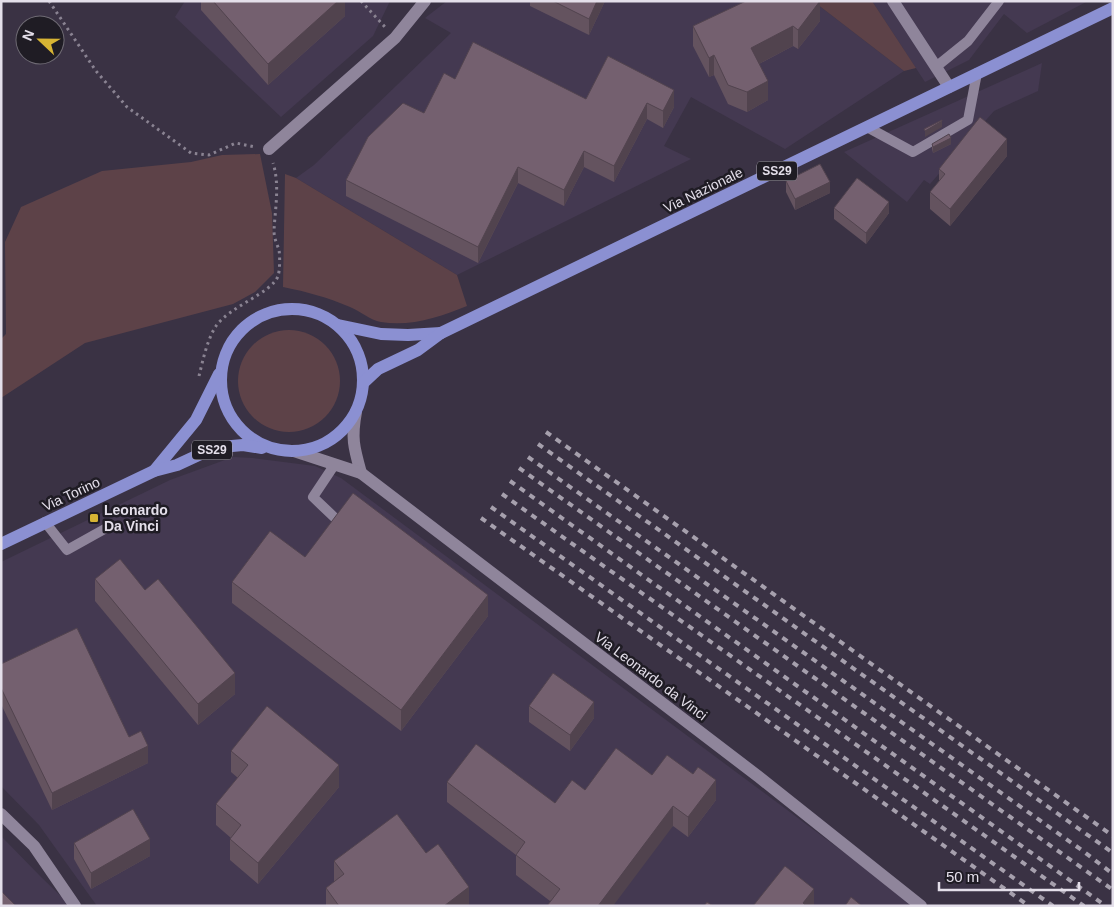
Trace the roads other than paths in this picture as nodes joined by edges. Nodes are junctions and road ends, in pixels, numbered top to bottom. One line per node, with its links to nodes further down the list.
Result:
1 (426, 1): 9 (street)
2 (893, 1): 5 (street)
3 (999, 1): 5 (lane)
4 (1113, 8): 6 (main road, Via Nazionale / SS29)
5 (937, 66): 7 (street)
6 (977, 73): 7 (main road, Via Nazionale / SS29); 8 (lane)
7 (949, 87): 8 (main road, Via Nazionale / SS29)
8 (867, 127): 11 (main road, Via Nazionale / SS29)
9 (269, 149)
10 (338, 325): 11 (main road, Via Nazionale / SS29); 12 (main road); 13 (main road)
11 (441, 333): 13 (main road, Via Nazionale / SS29)
12 (221, 370): 15 (main road); 18 (main road, Via Torino / SS29)
13 (363, 383): 14 (main road)
14 (356, 412): 16 (main road); 19 (street)
15 (273, 449): 16 (main road); 18 (main road, Via Torino / SS29)
16 (294, 451): 17 (street, Via Leonardo da Vinci)
17 (335, 464): 19 (street, Via Leonardo da Vinci); 20 (lane)
18 (154, 471): 21 (main road, Via Torino / SS29)
19 (361, 473): 26 (street, Via Leonardo da Vinci)
20 (335, 518)
21 (46, 522): 22 (lane); 23 (main road, Via Torino / SS29)
22 (110, 526)
23 (1, 544)
24 (1, 814): 25 (street)
25 (75, 906)
26 (921, 906)

